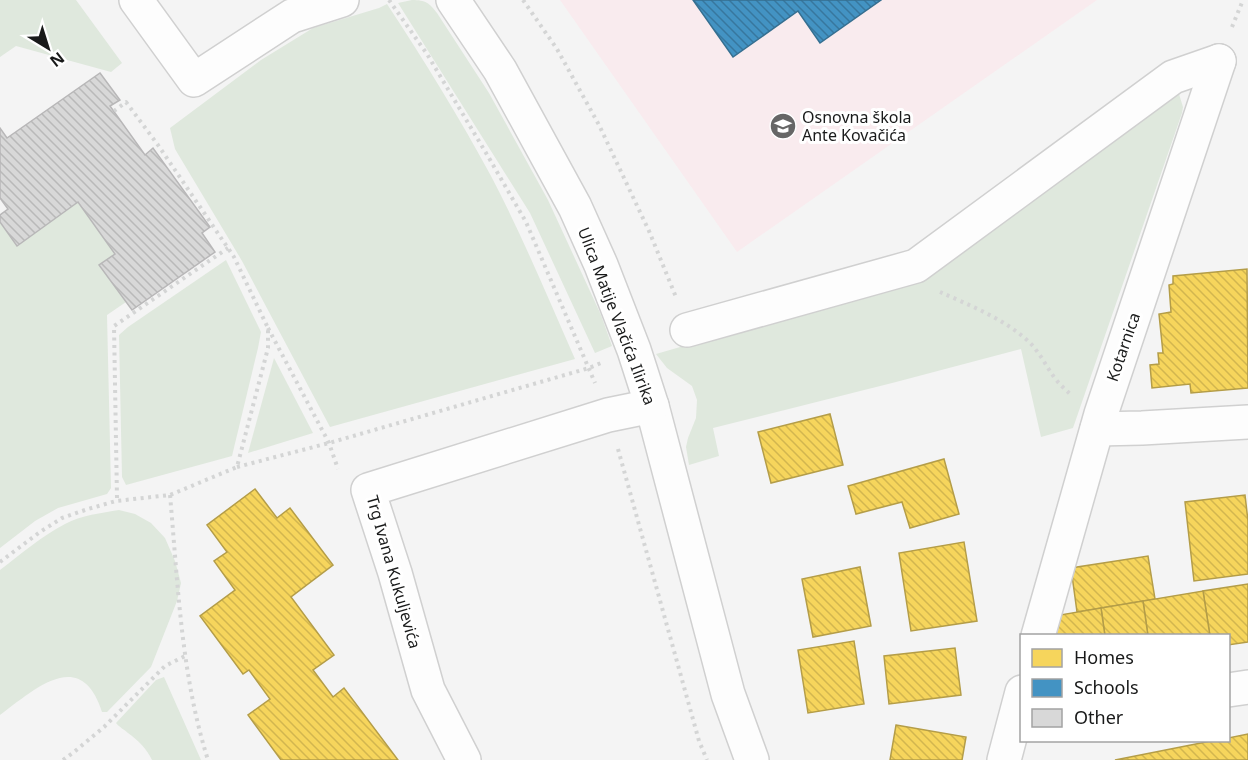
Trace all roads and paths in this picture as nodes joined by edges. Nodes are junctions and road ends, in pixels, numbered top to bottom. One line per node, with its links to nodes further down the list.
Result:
1 (135, 0): 6 (street)
2 (342, 0): 6 (street)
3 (389, 0): 12 (path)
4 (453, 0): 14 (street, Ulica Matije Vlačića Ilirika)
5 (523, 0): 10 (path)
6 (286, 8)
7 (114, 111): 8 (path)
8 (228, 248): 18 (path); 20 (path)
9 (890, 273): 10 (street); 15 (path); 15 (street, Kotarnica)
10 (687, 330)
11 (607, 361): 12 (path)
12 (589, 368): 13 (path); 18 (path)
13 (596, 387)
14 (652, 406): 30 (street, Trg Ivana Kukuljevića); 32 (street, Ulica Matije Vlačića Ilirika)
15 (1099, 422): 16 (street); 22 (street, Kotarnica)
16 (1248, 422)
17 (615, 441): 31 (path)
18 (237, 467): 19 (path)
19 (170, 495): 21 (path); 23 (path)
20 (117, 498)
21 (0, 562)
22 (1039, 634)
23 (185, 656): 28 (path); 29 (path)
24 (1248, 687): 25 (street)
25 (1230, 690)
26 (1020, 705): 27 (street)
27 (1017, 725): 33 (street)
28 (63, 760)
29 (208, 760)
30 (464, 760)
31 (707, 760)
32 (752, 760)
33 (1004, 760)

